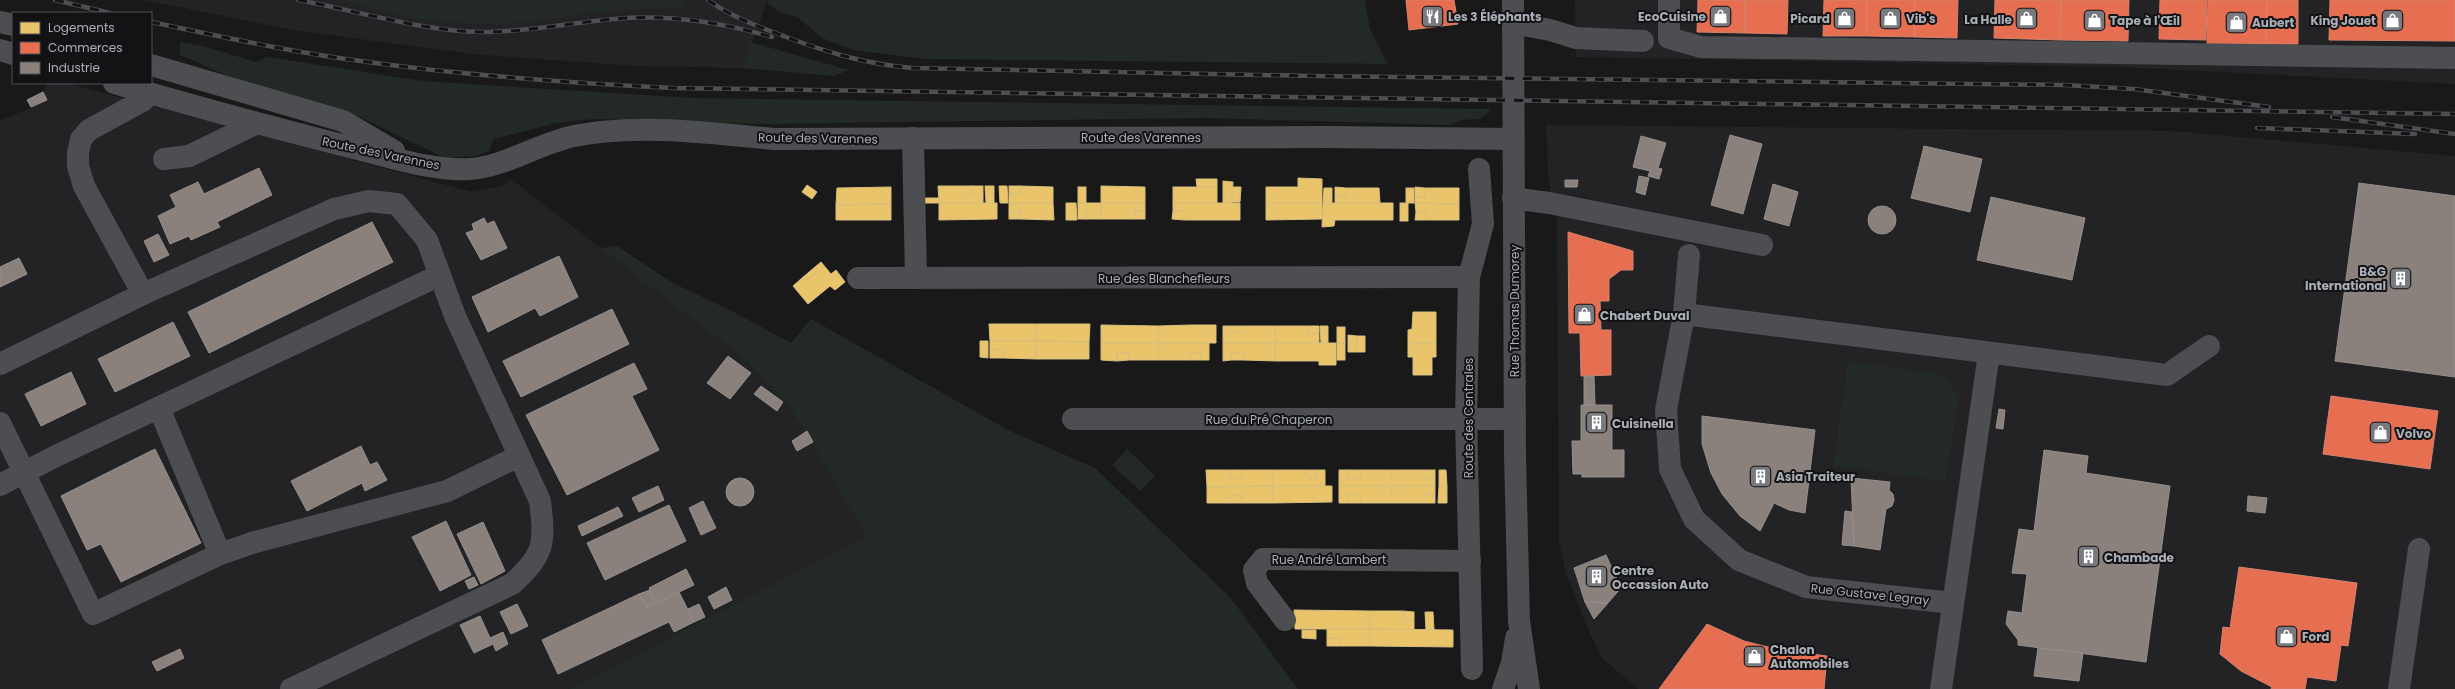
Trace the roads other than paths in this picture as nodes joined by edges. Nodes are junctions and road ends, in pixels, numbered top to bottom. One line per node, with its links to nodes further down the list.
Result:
1 (1513, 0): 4 (street, Rue Thomas Dumorey)
2 (1669, 0): 9 (street)
3 (0, 22): 5 (street)
4 (1513, 23): 6 (street); 15 (street, Rue Thomas Dumorey)
5 (12, 25)
6 (1643, 41)
7 (0, 50): 8 (street)
8 (12, 54)
9 (2455, 58)
10 (152, 65): 17 (street)
11 (118, 84): 12 (street, Route des Varennes)
12 (147, 92): 13 (street, Route des Varennes); 26 (street)
13 (255, 124): 16 (street); 17 (street, Route des Varennes)
14 (913, 138): 15 (street, Route des Varennes); 17 (street, Route des Varennes); 25 (street)
15 (1513, 139): 19 (street, Rue Thomas Dumorey)
16 (164, 159)
17 (412, 162)
18 (1479, 169): 23 (street, Route des Centrales)
19 (1513, 198): 20 (street); 33 (street, Rue Thomas Dumorey)
20 (1762, 245)
21 (1689, 255): 27 (street, Rue Gustave Legray)
22 (440, 275): 26 (street); 31 (street); 36 (street)
23 (1469, 277): 25 (street, Rue des Blanchefleurs); 32 (street, Route des Centrales)
24 (858, 278): 25 (street, Rue des Blanchefleurs)
25 (916, 278)
26 (143, 294): 30 (street)
27 (1684, 314): 29 (street); 42 (street, Rue Gustave Legray)
28 (2209, 346): 29 (street)
29 (1989, 353): 42 (street)
30 (0, 364)
31 (158, 408): 37 (street); 40 (street)
32 (1466, 418): 33 (street, Rue du Pré Chaperon); 34 (street, Rue du Pré Chaperon); 41 (street, Route des Centrales)
33 (1515, 418): 44 (street, Rue Thomas Dumorey)
34 (1073, 419)
35 (0, 424): 37 (street)
36 (519, 456): 40 (street); 46 (street)
37 (24, 474): 38 (street); 40 (street)
38 (0, 485)
39 (2419, 549): 51 (street)
40 (220, 554)
41 (1470, 560): 43 (street, Rue André Lambert); 45 (street, Route des Centrales)
42 (1953, 602): 50 (street)
43 (1285, 620)
44 (1519, 621): 47 (street, Rue Thomas Dumorey); 48 (street, Rue Thomas Dumorey); 49 (street)
45 (1472, 669)
46 (291, 689)
47 (1503, 689)
48 (1530, 689)
49 (1548, 689)
50 (1941, 689)
51 (2399, 689)

